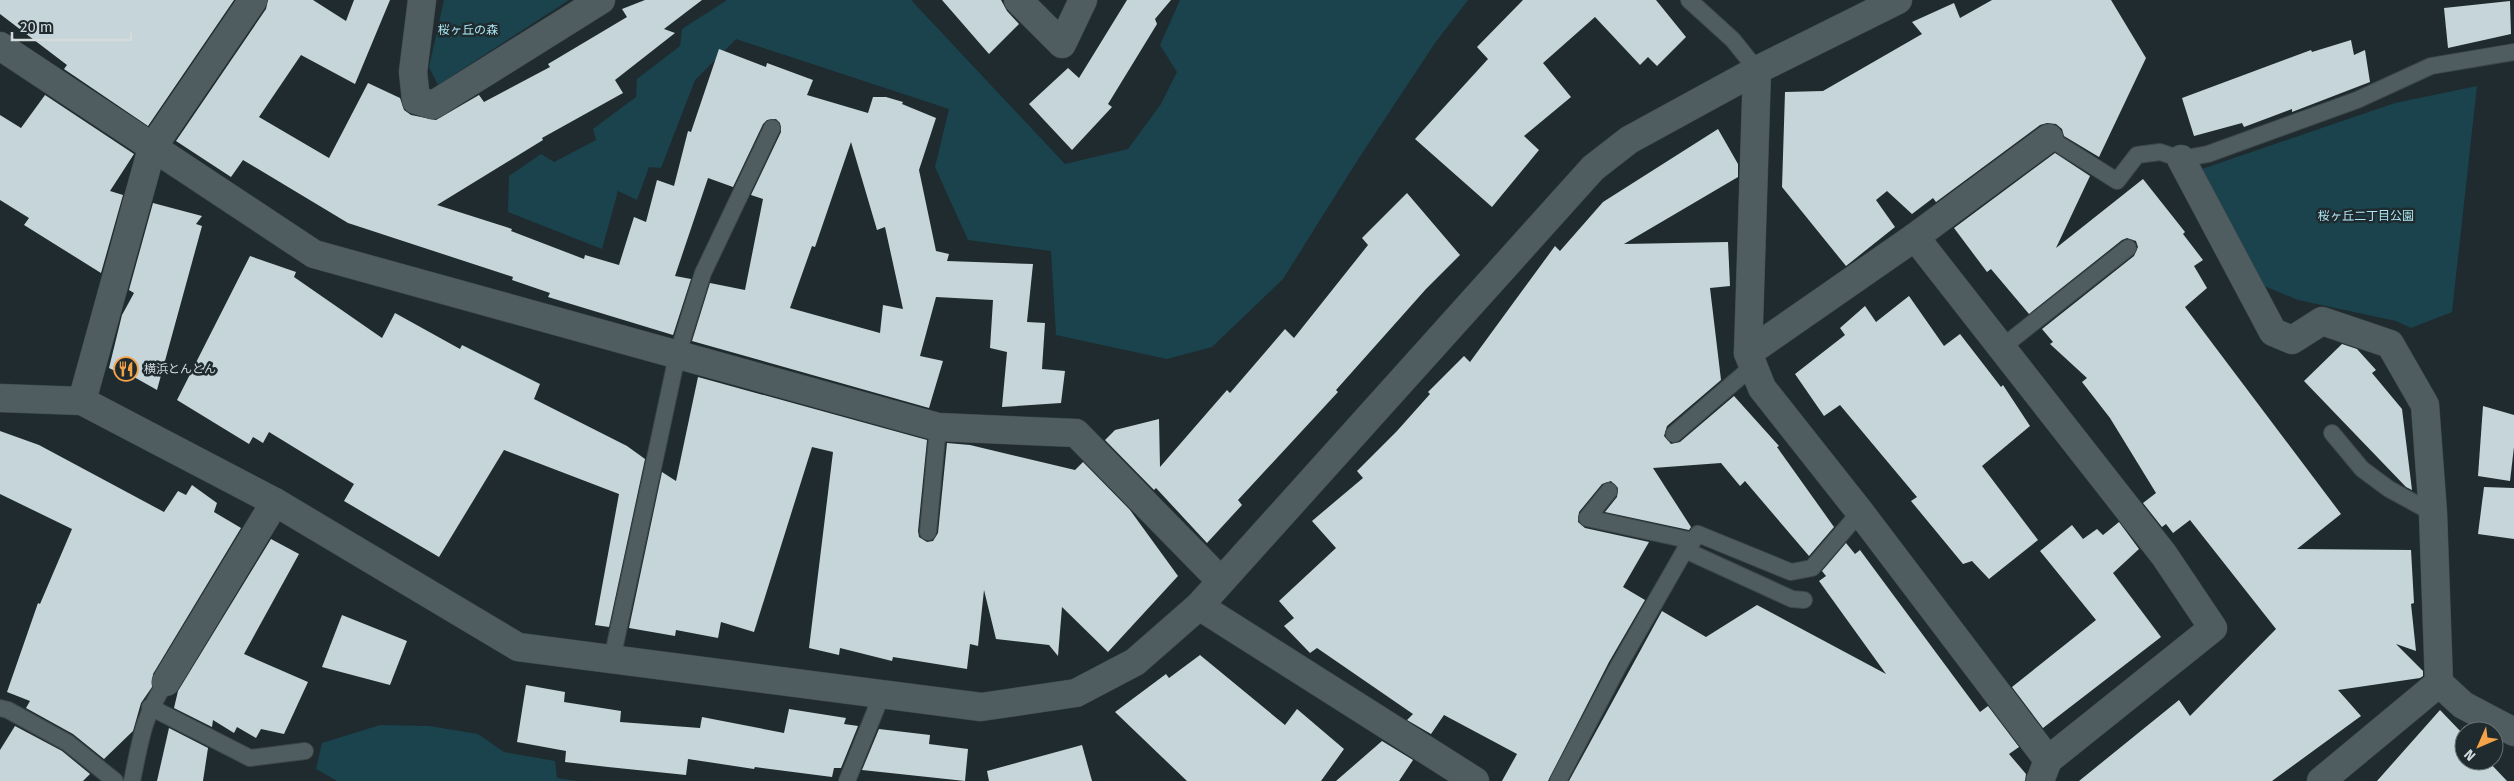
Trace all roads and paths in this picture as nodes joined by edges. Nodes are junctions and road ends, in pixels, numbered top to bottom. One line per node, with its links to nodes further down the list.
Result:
1 (253, 0): 13 (street)
2 (422, 0): 3 (street)
3 (601, 0)
4 (1018, 0): 5 (street)
5 (1082, 0)
6 (1689, 0): 10 (lane)
7 (1898, 0): 10 (street)
8 (0, 46): 13 (street)
9 (2514, 52): 14 (lane)
10 (1757, 70): 19 (street); 31 (street)
11 (772, 128): 18 (lane)
12 (2049, 138): 14 (lane); 15 (street)
13 (152, 148): 18 (street); 21 (street)
14 (2181, 158): 28 (street)
15 (1915, 237): 17 (street); 19 (street)
16 (2128, 248): 17 (lane)
17 (2001, 348): 42 (street)
18 (677, 356): 22 (street); 34 (lane)
19 (1750, 359): 24 (lane); 27 (street)
20 (0, 398): 21 (street)
21 (82, 401): 26 (street)
22 (938, 427): 29 (lane); 31 (street)
23 (2332, 433): 28 (lane)
24 (1674, 434)
25 (1609, 491): 30 (lane)
26 (275, 502): 34 (street); 35 (street)
27 (1860, 512): 30 (lane); 42 (street)
28 (2433, 513): 36 (street)
29 (928, 532)
30 (1689, 545): 32 (lane); 47 (lane)
31 (1220, 582): 33 (street)
32 (1804, 600)
33 (1199, 606): 37 (street); 46 (street)
34 (612, 659): 37 (street)
35 (166, 682): 38 (lane)
36 (2439, 683): 40 (street); 48 (street)
37 (882, 694): 45 (lane)
38 (150, 707): 41 (lane); 44 (lane)
39 (0, 708): 43 (lane)
40 (2514, 732)
41 (306, 751)
42 (2044, 770)
43 (115, 781)
44 (132, 781)
45 (847, 781)
46 (1475, 781)
47 (1558, 781)
48 (2321, 781)

